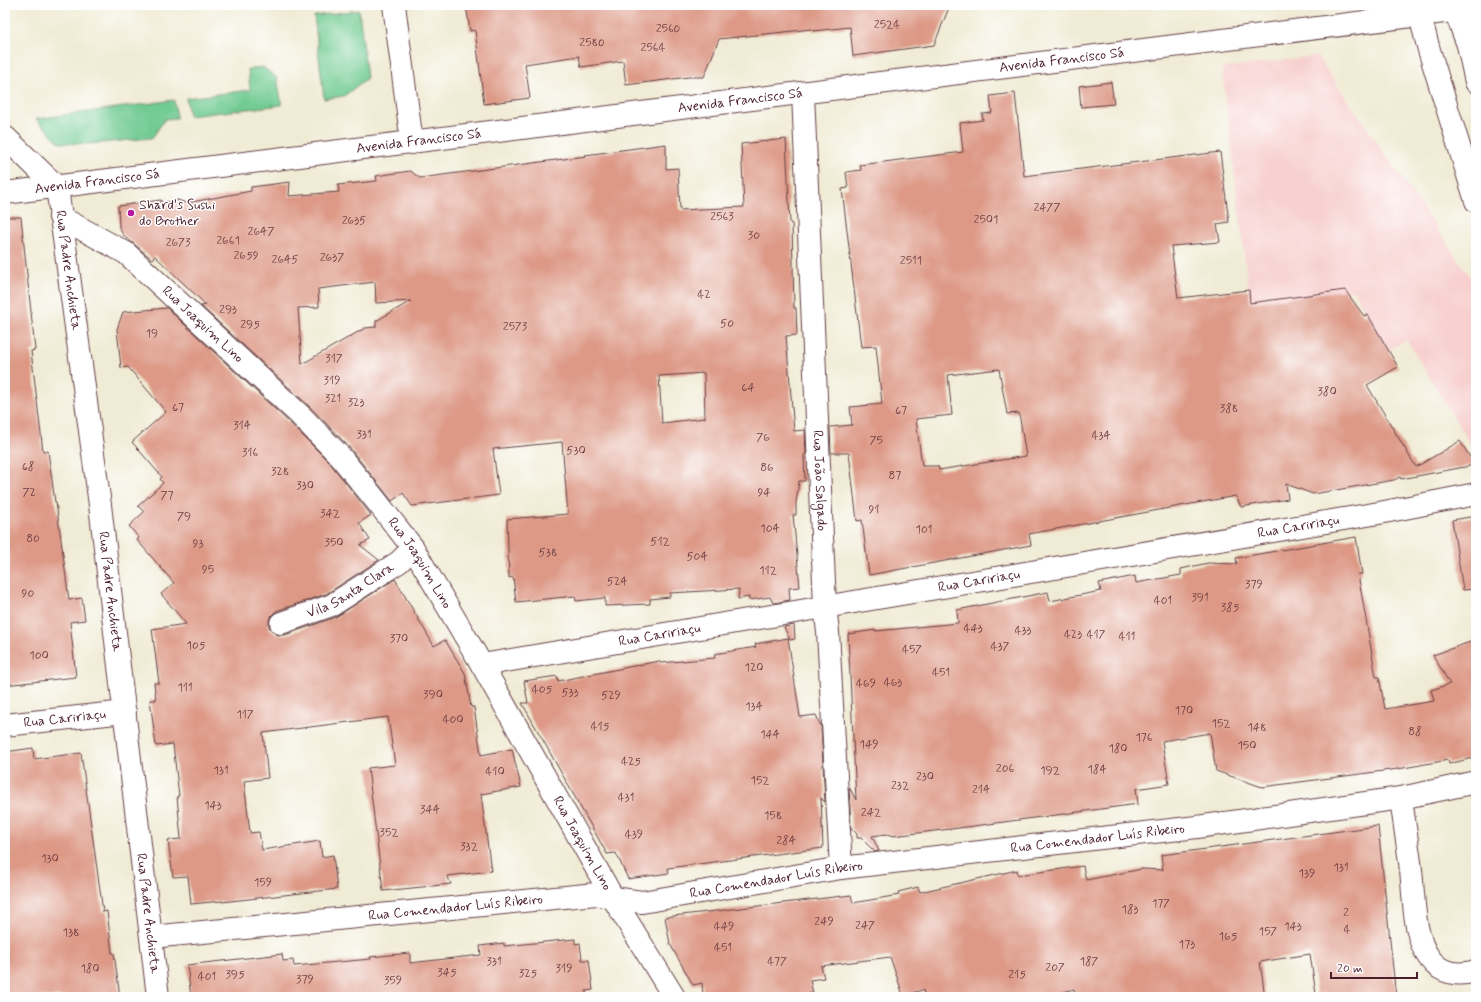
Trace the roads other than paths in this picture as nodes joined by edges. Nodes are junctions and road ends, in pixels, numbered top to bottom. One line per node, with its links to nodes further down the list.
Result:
1 (394, 5): 7 (street)
2 (1462, 8): 3 (street, Avenida Francisco Sá); 4 (street)
3 (1418, 10): 5 (street, Avenida Francisco Sá); 10 (street)
4 (1476, 82)
5 (803, 93): 7 (street, Avenida Francisco Sá); 14 (street, Rua João Salgado)
6 (5, 137): 8 (street)
7 (412, 143): 8 (street, Avenida Francisco Sá)
8 (57, 187): 9 (street, Avenida Francisco Sá); 11 (street, Rua Padre Anchieta)
9 (5, 194)
10 (1476, 201)
11 (60, 217): 13 (street, Rua Joaquim Lino); 17 (street, Rua Padre Anchieta)
12 (1476, 494): 14 (street, Rua Caririaçu)
13 (413, 548): 15 (street, Vila Santa Clara); 16 (street, Rua Joaquim Lino)
14 (825, 606): 16 (street, Rua Caririaçu); 21 (street, Rua João Salgado)
15 (280, 623)
16 (482, 665): 22 (street, Rua Joaquim Lino)
17 (125, 712): 18 (street, Rua Caririaçu); 23 (street, Rua Padre Anchieta)
18 (5, 725)
19 (1476, 782): 20 (street, Rua Comendador Luís Ribeiro)
20 (1401, 798): 21 (street, Rua Comendador Luís Ribeiro); 24 (street)
21 (841, 868): 22 (street, Rua Comendador Luís Ribeiro)
22 (613, 898): 23 (street, Rua Comendador Luís Ribeiro); 26 (street, Rua Joaquim Lino)
23 (151, 937): 25 (street, Rua Padre Anchieta)
24 (1476, 971)
25 (158, 997)
26 (674, 997)

